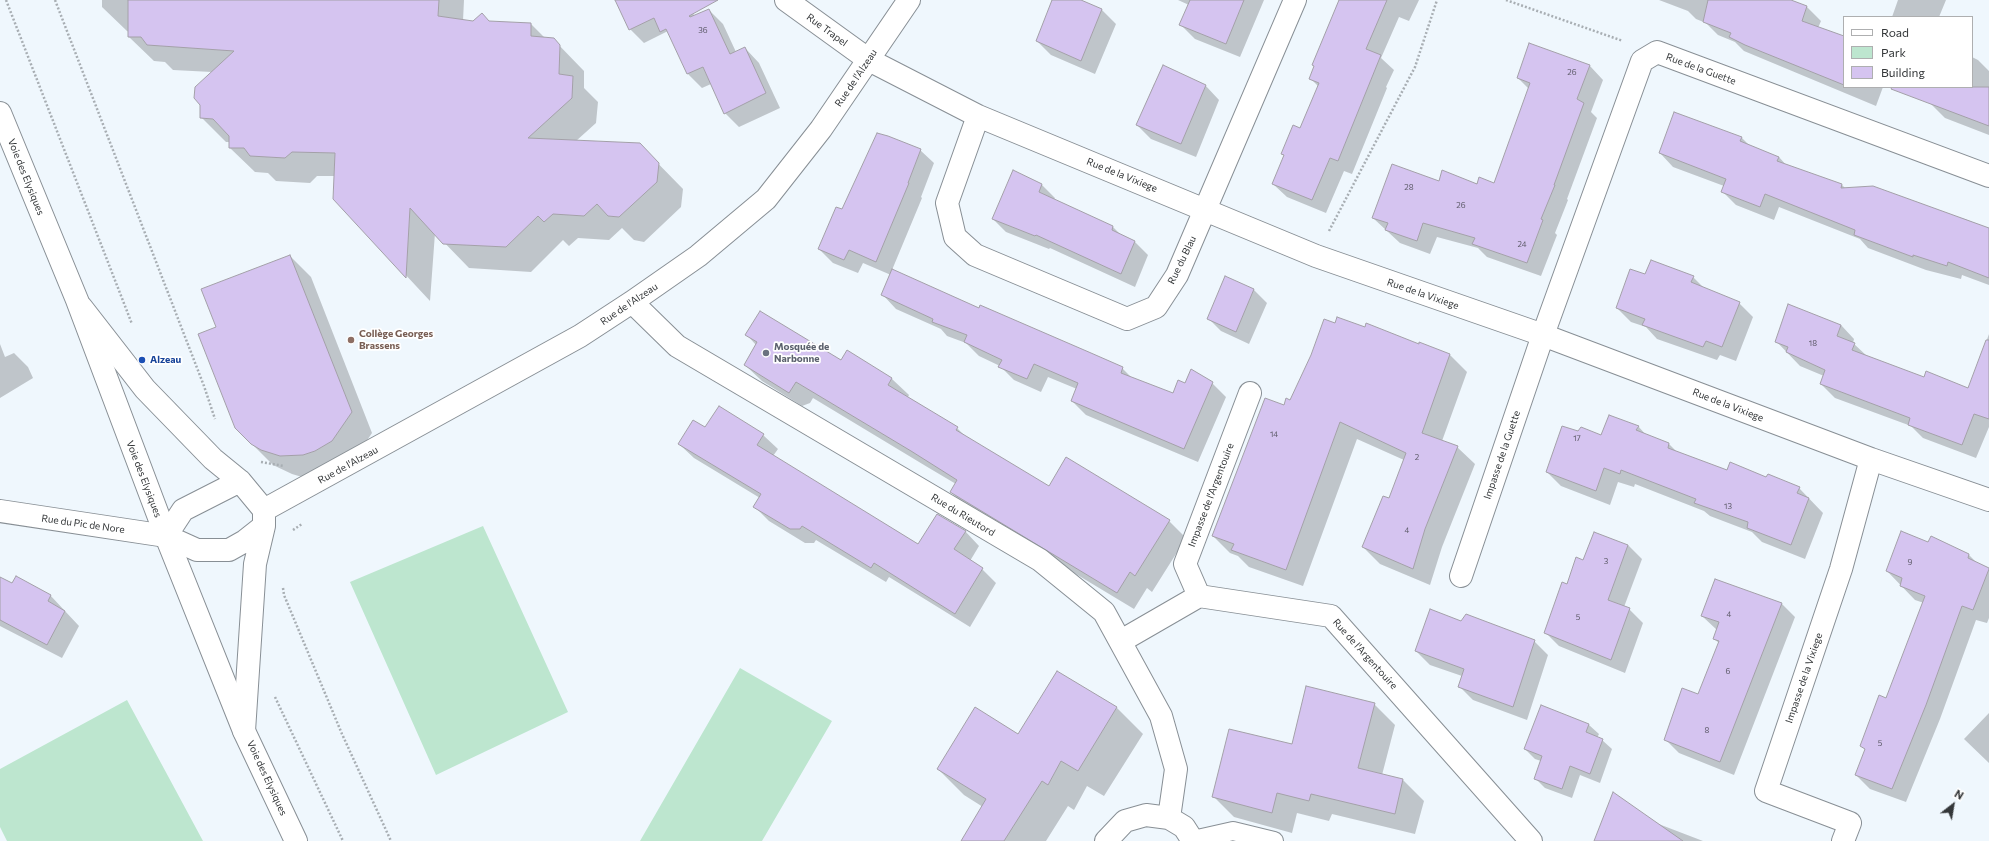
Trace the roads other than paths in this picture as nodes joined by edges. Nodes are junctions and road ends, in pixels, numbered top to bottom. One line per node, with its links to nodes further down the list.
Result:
1 (786, 0): 4 (street, Rue Trapel)
2 (909, 0): 4 (street, Rue de l'Alzeau)
3 (1295, 0): 8 (street, Rue du Blau)
4 (869, 60): 6 (street, Rue de la Vixiege); 10 (street, Rue de l'Alzeau)
5 (0, 113): 9 (street, Voie des Elysiques)
6 (978, 116): 8 (street, Rue de la Vixiege); 8 (street, Rue du Blau)
7 (1989, 176): 11 (street, Rue de la Guette)
8 (1205, 209): 11 (street, Rue de la Vixiege)
9 (77, 300): 14 (street); 18 (street, Voie des Elysiques)
10 (632, 302): 17 (street, Rue de l'Alzeau); 21 (street, Rue du Rieutord)
11 (1543, 335): 13 (street, Rue de la Vixiege); 19 (street, Impasse de la Guette)
12 (1250, 393): 20 (street, Impasse de l'Argentouire)
13 (1871, 459): 15 (street, Rue de la Vixiege); 29 (street, Impasse de la Vixiege)
14 (240, 481): 17 (street); 18 (street)
15 (1989, 500)
16 (0, 511): 18 (street, Rue du Pic de Nore)
17 (264, 518): 18 (street, Rue de l'Alzeau); 22 (street)
18 (166, 536): 22 (street, Voie des Elysiques)
19 (1461, 576)
20 (1199, 596): 21 (street); 28 (street, Rue de l'Argentouire)
21 (1121, 641): 23 (street, Rue du Rieutord)
22 (244, 731): 24 (street, Voie des Elysiques)
23 (1169, 818): 25 (street); 26 (street)
24 (296, 841)
25 (1106, 841)
26 (1193, 841): 27 (lane)
27 (1274, 841)
28 (1531, 841)
29 (1843, 841)

